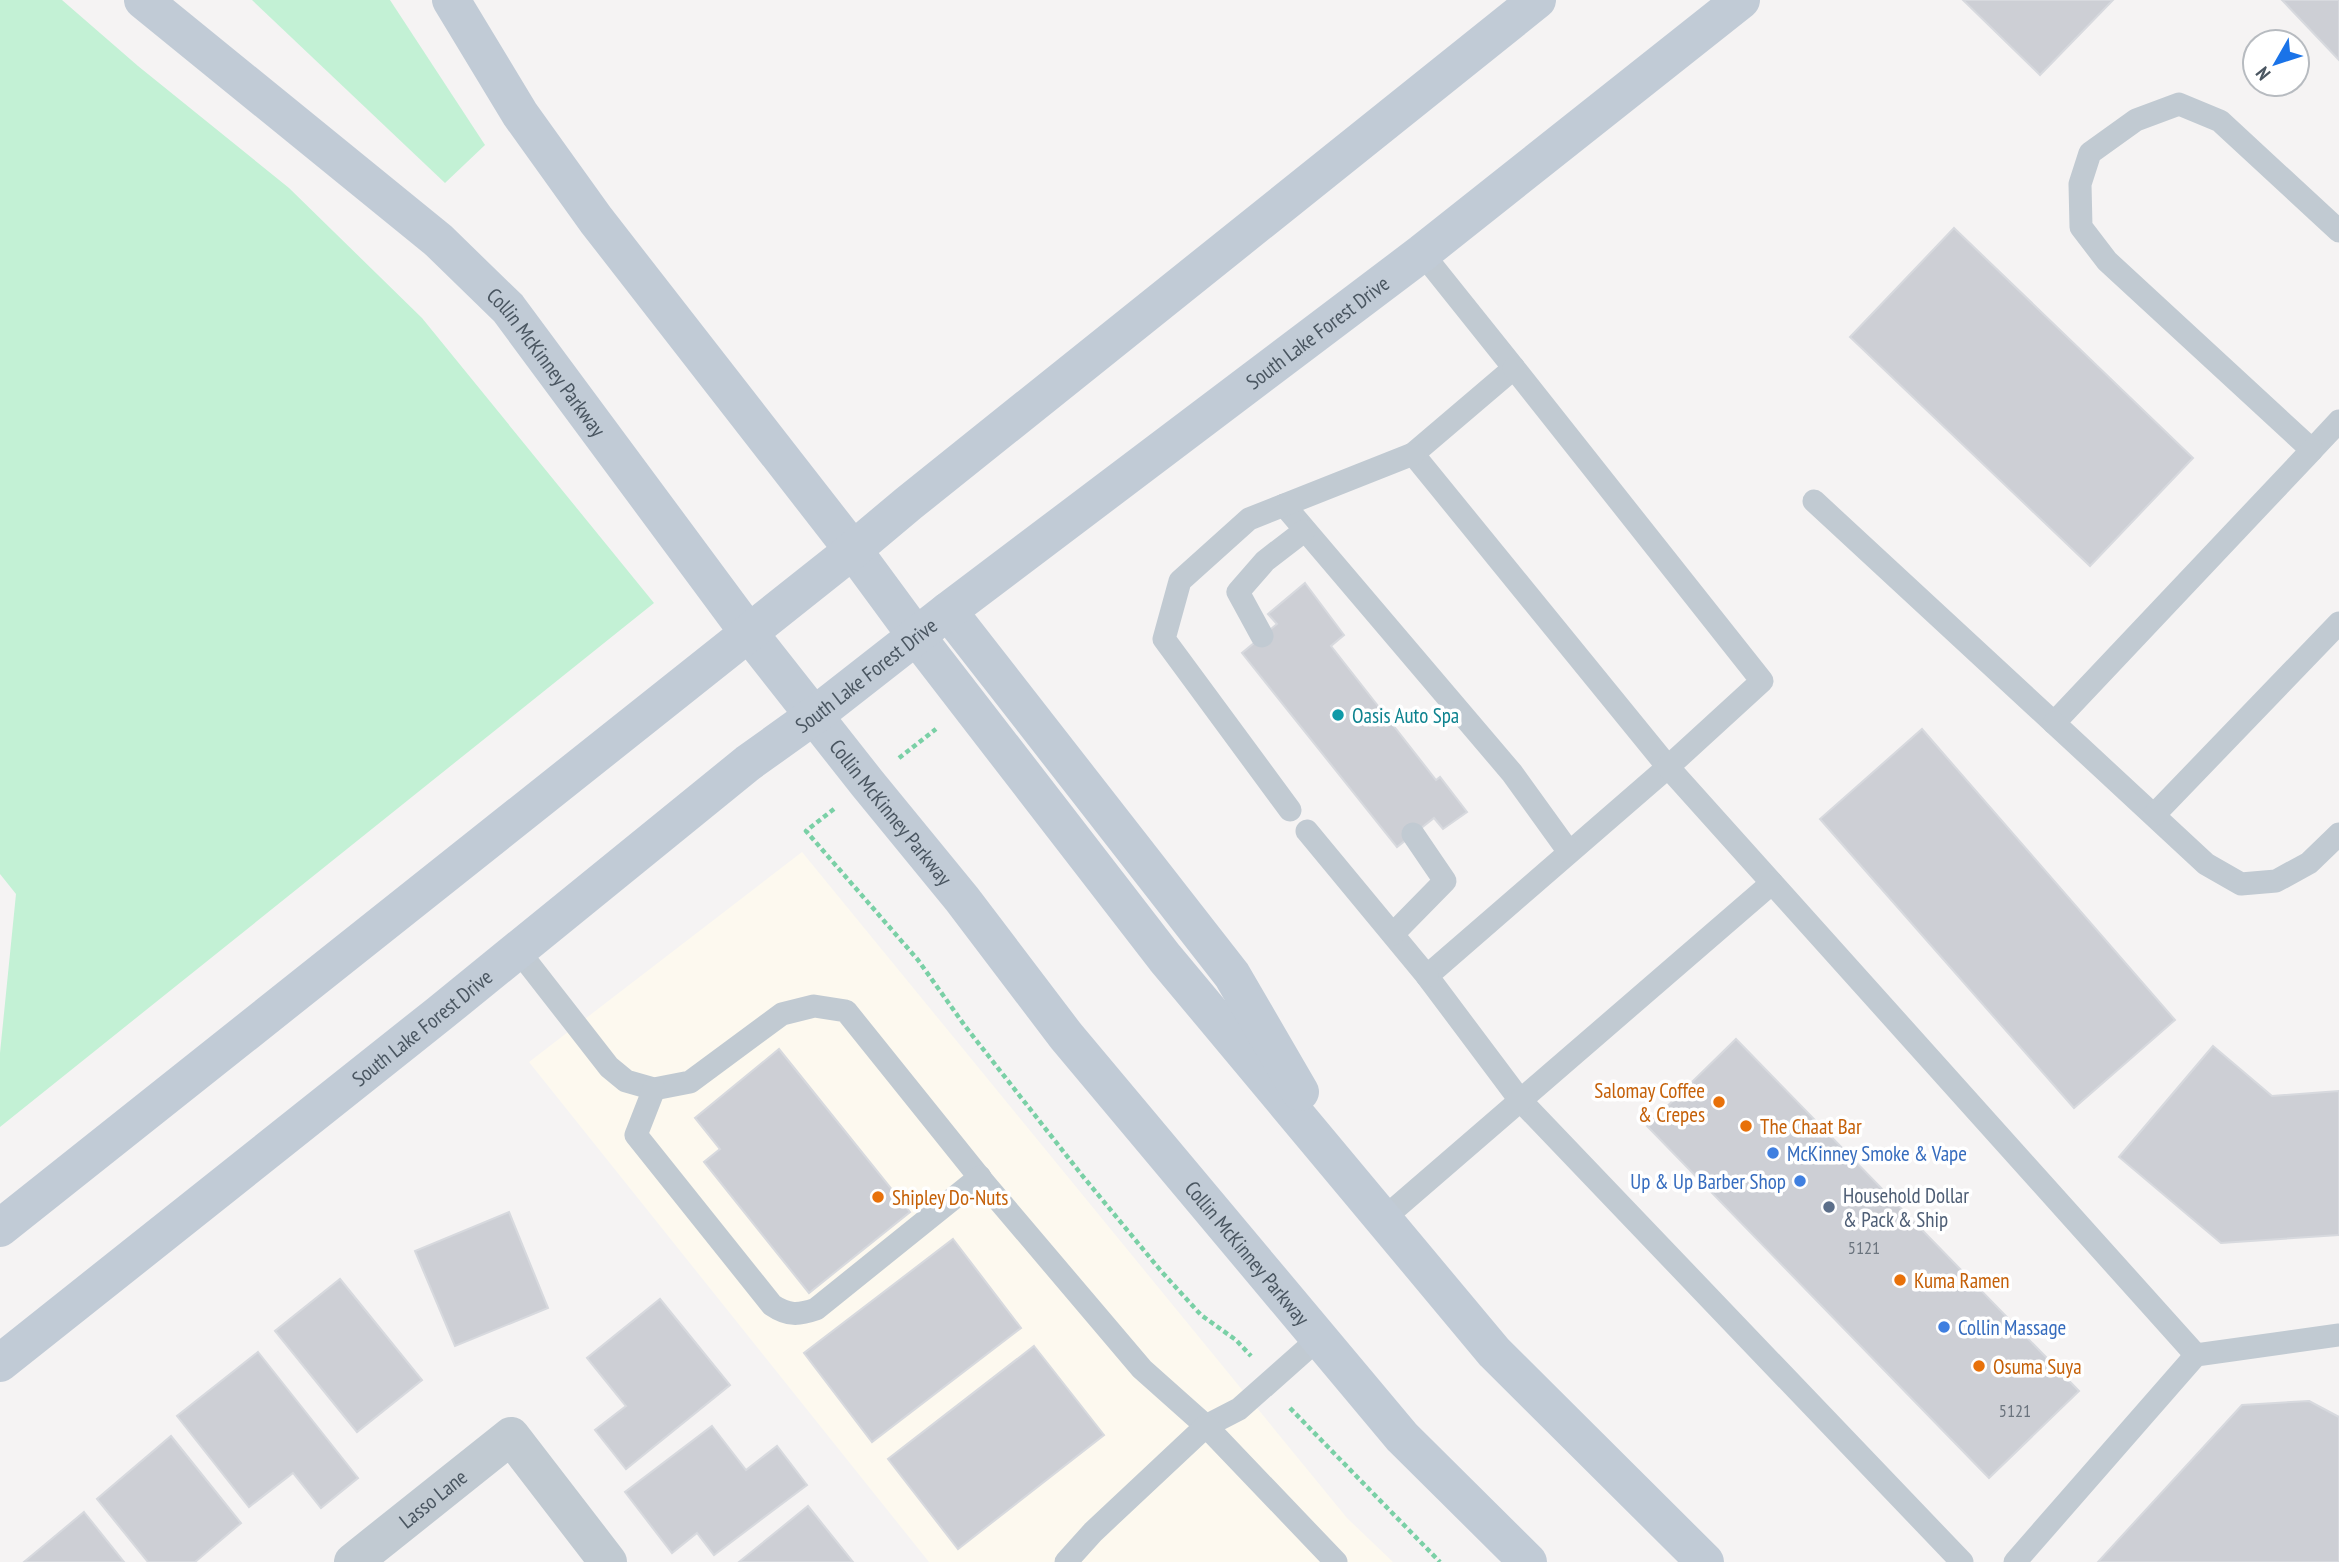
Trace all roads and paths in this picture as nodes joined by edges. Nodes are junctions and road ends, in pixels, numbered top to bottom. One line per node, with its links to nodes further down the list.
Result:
1 (143, 0): 17 (street, Collin McKinney Parkway)
2 (451, 0): 14 (street)
3 (1537, 0): 14 (street)
4 (1741, 0): 6 (street, South Lake Forest Drive)
5 (2339, 232): 9 (lane)
6 (1422, 253): 7 (lane); 15 (street, South Lake Forest Drive)
7 (1514, 368): 10 (lane); 22 (lane)
8 (2339, 421): 9 (lane)
9 (2312, 450): 21 (lane)
10 (1413, 454): 12 (lane); 22 (lane)
11 (1814, 501): 21 (lane)
12 (1284, 505): 13 (lane); 23 (lane)
13 (1304, 531): 18 (lane); 28 (lane)
14 (853, 550): 17 (street); 19 (street)
15 (948, 611): 19 (street, South Lake Forest Drive); 36 (street)
16 (2339, 623): 24 (lane)
17 (748, 632): 20 (street, Collin McKinney Parkway); 38 (street)
18 (1262, 636)
19 (917, 637): 20 (street, South Lake Forest Drive); 36 (street)
20 (815, 715): 31 (street, South Lake Forest Drive); 40 (street, Collin McKinney Parkway)
21 (2054, 723): 24 (lane)
22 (1668, 766): 28 (lane); 29 (lane)
23 (1290, 810)
24 (2154, 815): 27 (lane)
25 (1307, 831): 30 (lane)
26 (1413, 834): 30 (lane)
27 (2339, 834)
28 (1569, 852): 32 (lane)
29 (1772, 883): 34 (lane); 41 (lane)
30 (1393, 934): 32 (lane)
31 (517, 949): 33 (lane); 42 (street, South Lake Forest Drive)
32 (1427, 976): 34 (lane)
33 (654, 1089): 35 (lane); 35 (lane)
34 (1520, 1100): 37 (lane); 50 (lane)
35 (980, 1177): 43 (lane)
36 (1354, 1184): 37 (street)
37 (1383, 1219): 49 (street)
38 (0, 1228)
39 (2339, 1335): 41 (lane)
40 (1318, 1339): 43 (lane); 48 (street, Collin McKinney Parkway)
41 (2196, 1355): 51 (lane)
42 (0, 1363)
43 (1206, 1426): 46 (lane); 47 (lane)
44 (353, 1562): 45 (street, Lasso Lane)
45 (608, 1562)
46 (1066, 1562)
47 (1336, 1562)
48 (1528, 1562)
49 (1706, 1562)
50 (1962, 1562)
51 (2015, 1562)

